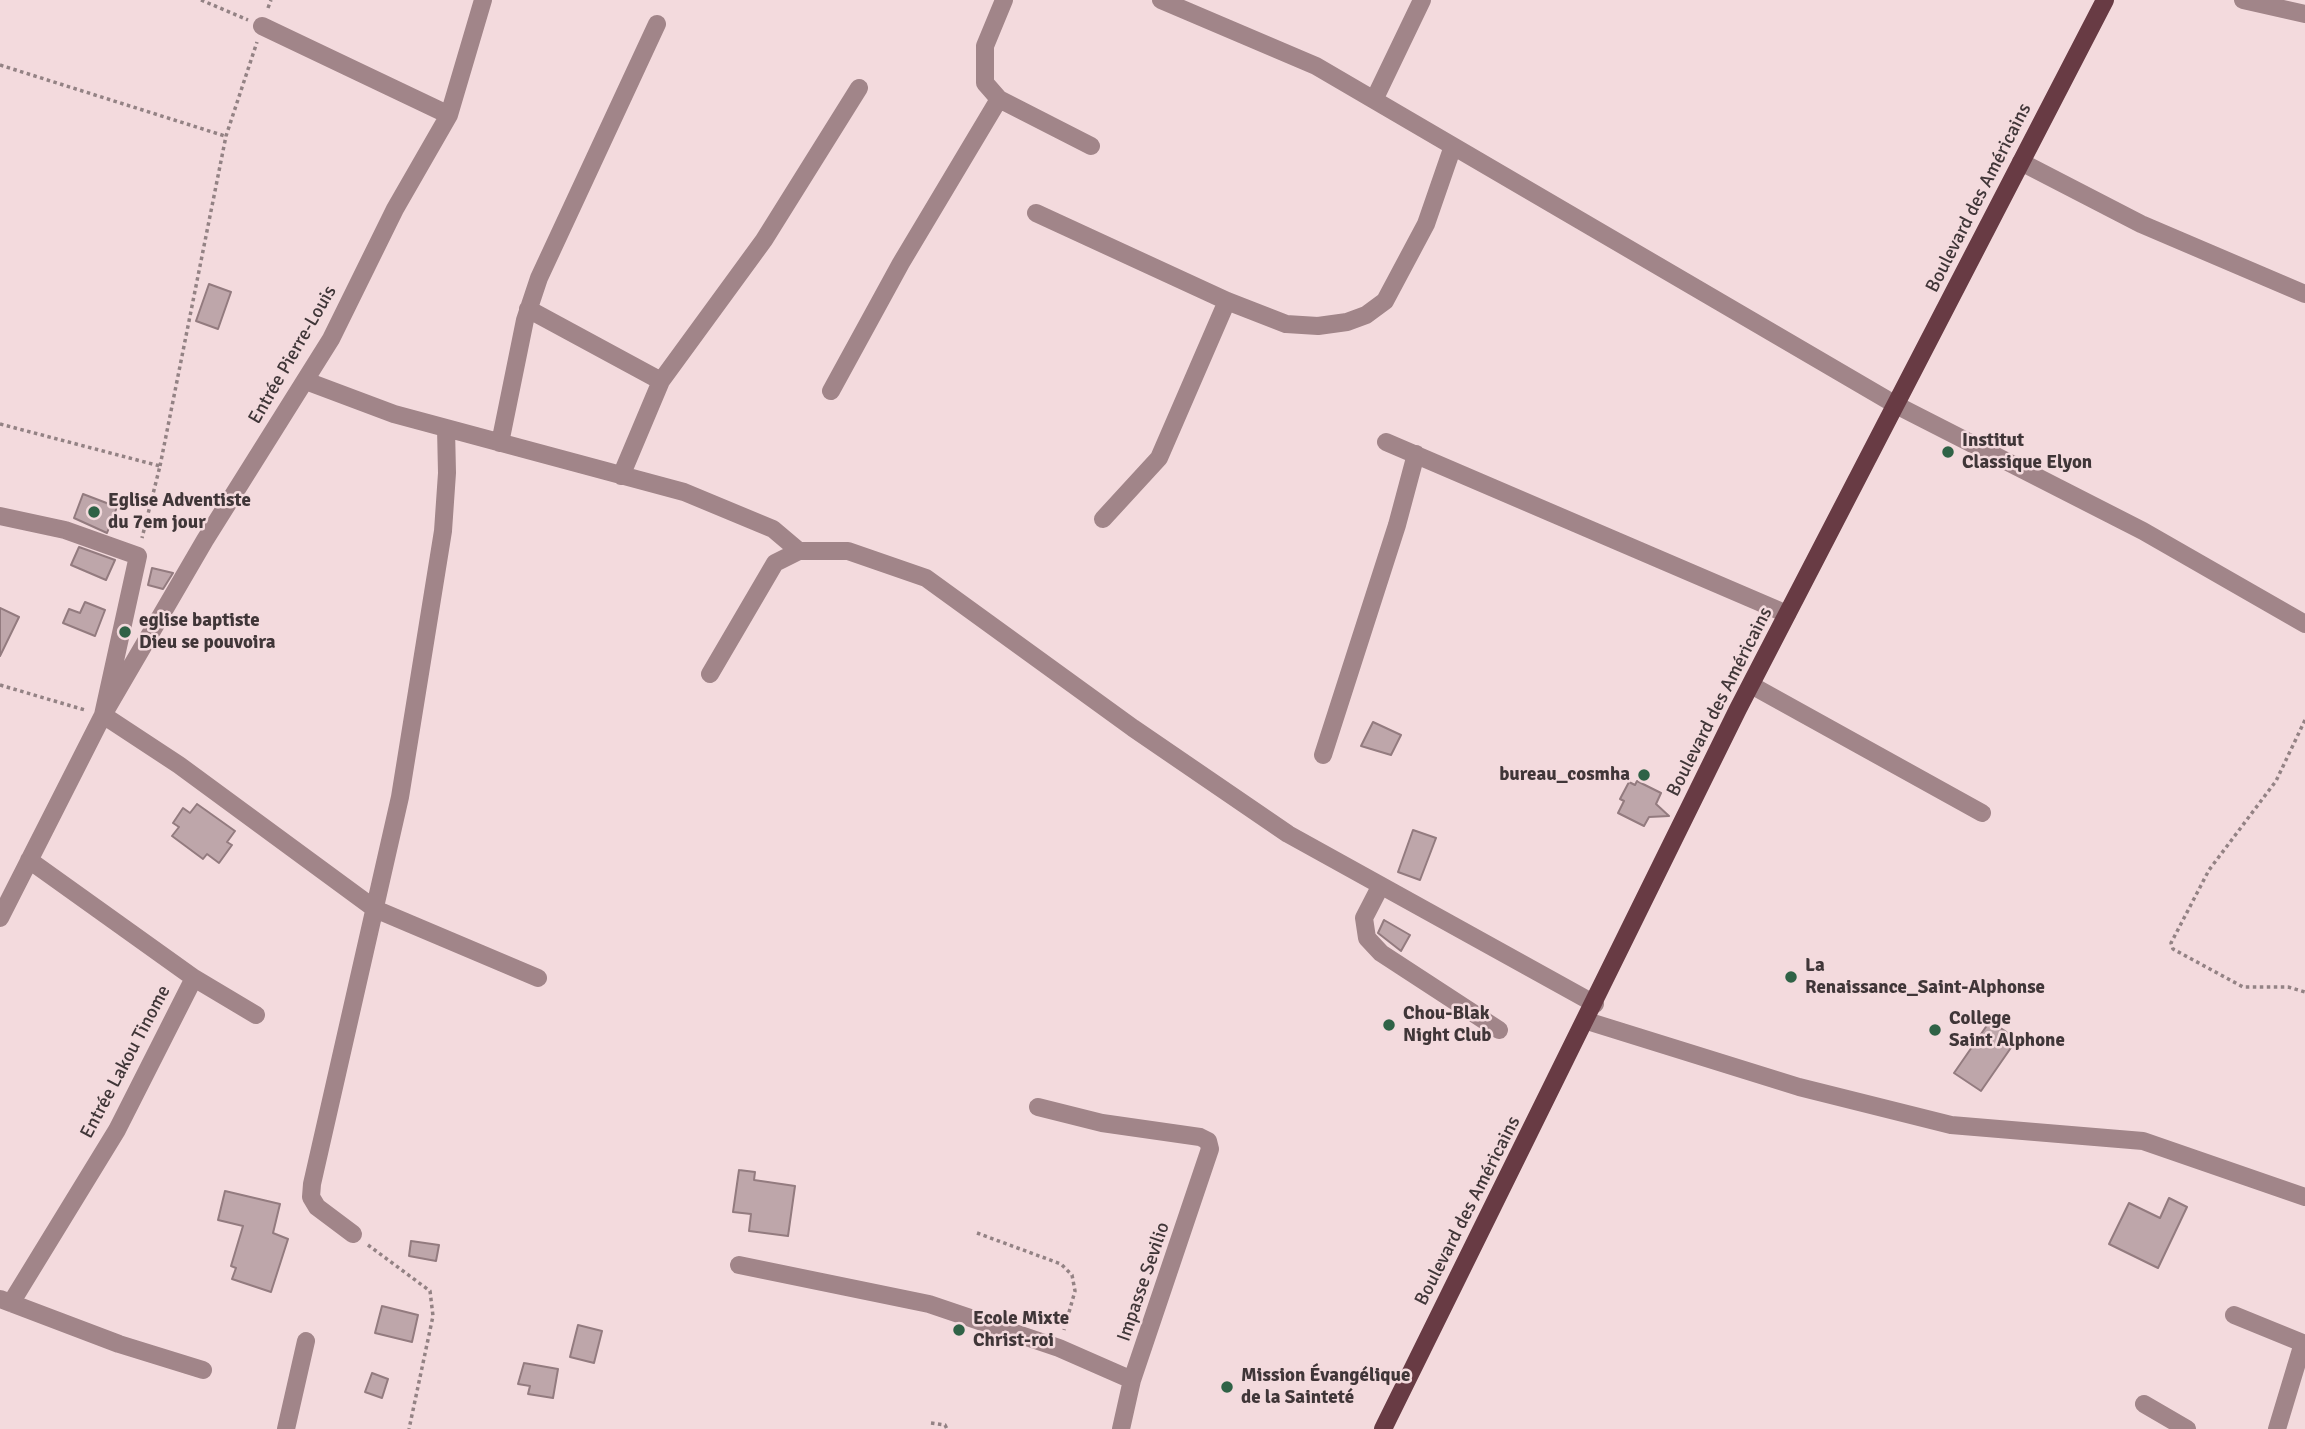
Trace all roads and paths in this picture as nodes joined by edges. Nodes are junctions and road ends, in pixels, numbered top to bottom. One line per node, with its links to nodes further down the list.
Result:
1 (201, 0): 11 (path)
2 (271, 0): 11 (path)
3 (483, 0): 16 (street, Entrée Pierre-Louis)
4 (1004, 0): 14 (street)
5 (1161, 0): 15 (street)
6 (1422, 0): 15 (street)
7 (2105, 0): 20 (main road, Boulevard des Américains)
8 (2243, 0): 9 (street)
9 (2305, 14)
10 (657, 24): 24 (street)
11 (262, 26): 16 (street); 17 (path)
12 (0, 65): 17 (path)
13 (859, 88): 26 (street)
14 (999, 99): 18 (street); 27 (street)
15 (1374, 100): 19 (street)
16 (449, 116): 25 (street, Entrée Pierre-Louis)
17 (226, 136): 34 (path)
18 (1091, 146)
19 (1453, 146): 23 (street); 28 (street)
20 (2021, 162): 22 (street); 28 (main road, Boulevard des Américains)
21 (1037, 213): 23 (street)
22 (2305, 294)
23 (1227, 301): 37 (street)
24 (528, 309): 26 (street); 32 (street)
25 (306, 381): 30 (street); 45 (street, Entrée Pierre-Louis)
26 (661, 381): 35 (street)
27 (831, 391)
28 (1896, 405): 40 (main road, Boulevard des Américains); 41 (street)
29 (0, 424): 34 (path)
30 (446, 428): 32 (street); 51 (street)
31 (1386, 442): 33 (street)
32 (500, 443): 35 (street)
33 (1416, 454): 40 (street); 47 (street)
34 (160, 466): 39 (path)
35 (621, 476): 38 (street)
36 (0, 516): 39 (street)
37 (1103, 519)
38 (799, 551): 42 (street); 50 (street)
39 (138, 556): 45 (street)
40 (1787, 614): 44 (main road, Boulevard des Américains)
41 (2305, 624)
42 (710, 674)
43 (0, 685): 45 (path)
44 (1751, 685): 48 (street); 56 (main road, Boulevard des Américains)
45 (103, 715): 49 (street); 51 (street)
46 (2305, 720): 55 (path)
47 (1323, 755)
48 (1982, 813)
49 (29, 860): 52 (street); 53 (street, Entrée Lakou Tinome)
50 (1380, 887): 56 (street); 59 (street)
51 (375, 909): 54 (street); 63 (street)
52 (0, 918)
53 (194, 978): 57 (street); 65 (street, Entrée Lakou Tinome)
54 (538, 978)
55 (2305, 992)
56 (1595, 1004): 58 (main road, Boulevard des Américains)
57 (256, 1014)
58 (1587, 1021): 61 (street); 78 (main road, Boulevard des Américains)
59 (1499, 1030)
60 (1038, 1107): 71 (street, Impasse Sevilio)
61 (2305, 1197)
62 (977, 1233): 69 (path)
63 (353, 1234): 75 (path)
64 (739, 1265): 69 (street)
65 (5, 1301): 70 (street)
66 (2234, 1315): 68 (street)
67 (306, 1341): 74 (street)
68 (2304, 1343): 80 (street)
69 (1059, 1349): 71 (street)
70 (203, 1370)
71 (1132, 1380): 77 (street, Impasse Sevilio)
72 (2144, 1404): 79 (street)
73 (931, 1423): 76 (path)
74 (286, 1429)
75 (409, 1429)
76 (947, 1429)
77 (1121, 1429)
78 (1383, 1429)
79 (2187, 1429)
80 (2277, 1429)

